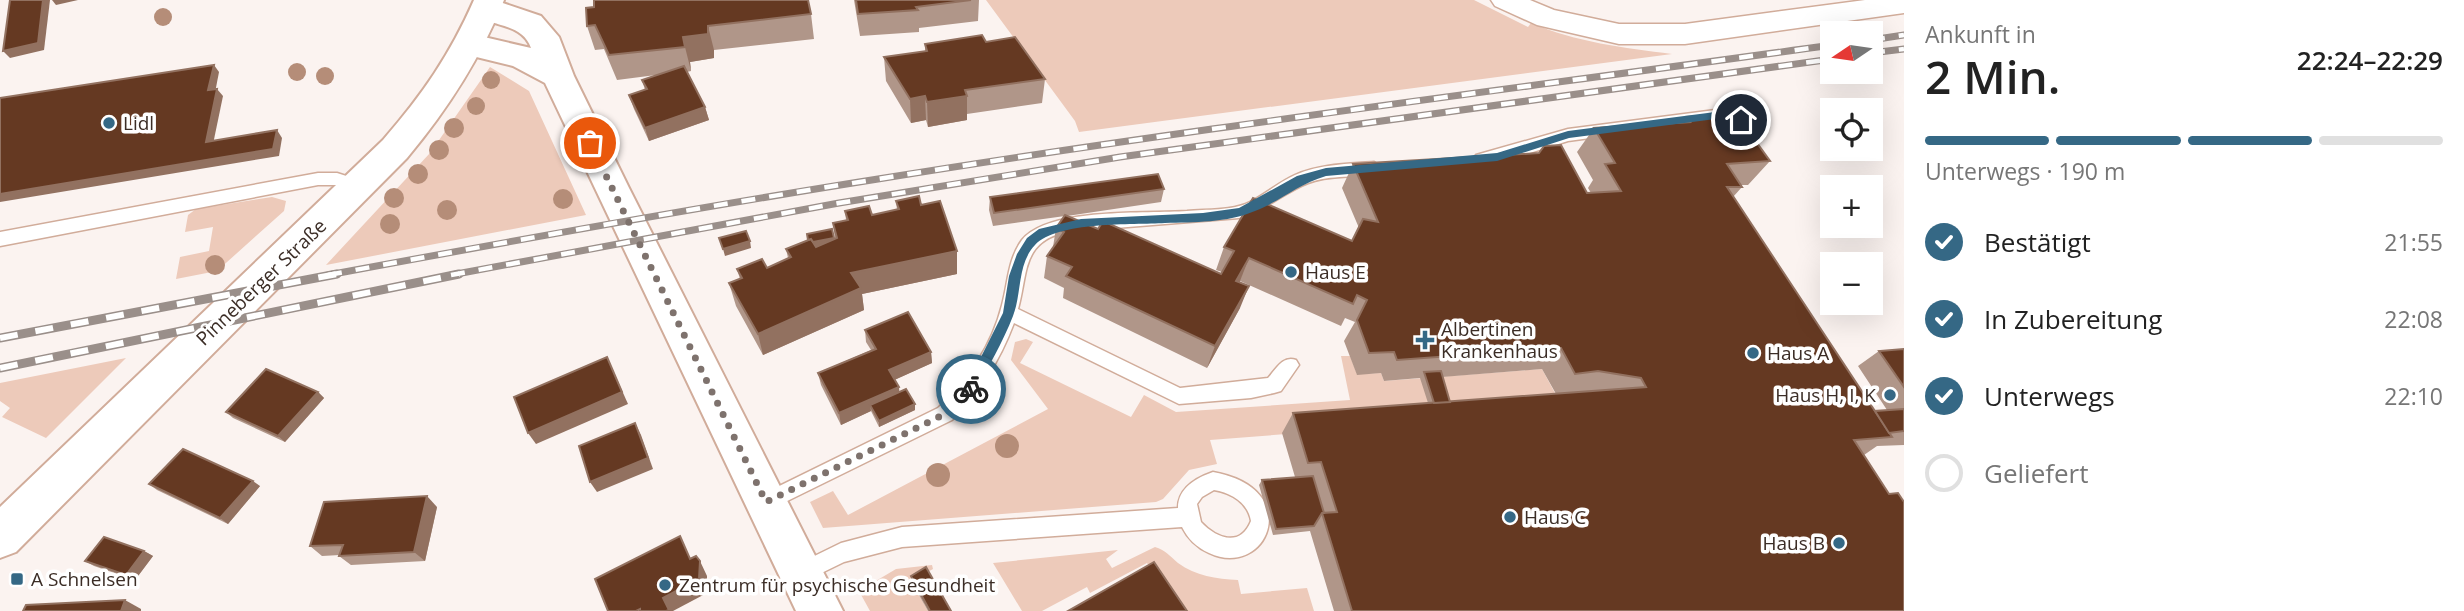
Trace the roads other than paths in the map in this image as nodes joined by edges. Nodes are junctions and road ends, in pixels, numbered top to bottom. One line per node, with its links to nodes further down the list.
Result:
1 (1505, 0): 3 (street)
2 (487, 4): 4 (street, Pinneberger Straße); 5 (street)
3 (1904, 4)
4 (471, 45): 5 (street); 9 (street, Pinneberger Straße)
5 (558, 76): 13 (street)
6 (1755, 124): 7 (lane)
7 (1471, 159)
8 (1392, 166): 11 (lane)
9 (359, 186): 10 (lane); 15 (street, Pinneberger Straße)
10 (0, 239)
11 (1009, 313): 12 (lane); 13 (lane)
12 (1290, 365)
13 (766, 502): 16 (street)
14 (1187, 517): 16 (lane)
15 (0, 537)
16 (801, 573): 17 (street)
17 (820, 611)

